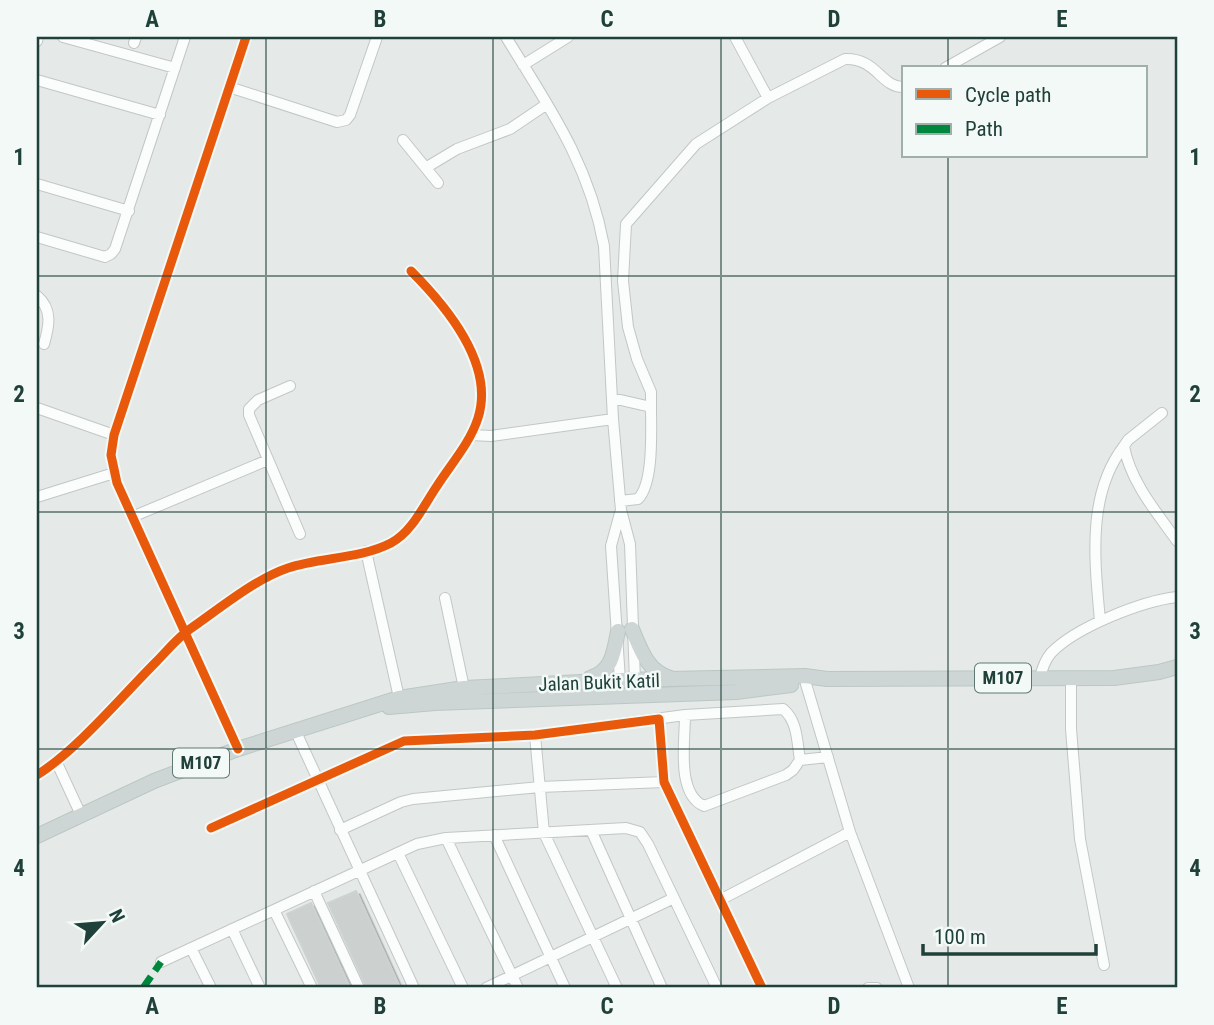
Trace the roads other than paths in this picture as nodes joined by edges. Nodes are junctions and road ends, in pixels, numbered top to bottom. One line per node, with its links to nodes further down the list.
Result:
1 (63, 37): 11 (street)
2 (186, 37): 11 (street)
3 (246, 37): 13 (street)
4 (377, 37): 13 (street)
5 (506, 37): 9 (street)
6 (568, 37): 9 (street)
7 (735, 37): 15 (street)
8 (999, 37): 10 (street)
9 (523, 65): 16 (street)
10 (948, 66)
11 (176, 68): 17 (street)
12 (37, 79): 17 (street)
13 (229, 87): 33 (street)
14 (902, 87): 15 (street)
15 (768, 97): 29 (street)
16 (547, 104): 19 (street); 28 (street)
17 (160, 115): 22 (street)
18 (402, 140): 19 (street)
19 (427, 166): 20 (street)
20 (438, 183)
21 (37, 184): 22 (street)
22 (129, 211): 23 (street)
23 (37, 237)
24 (411, 271): 34 (street)
25 (37, 296): 26 (street)
26 (44, 344)
27 (290, 386): 36 (street)
28 (612, 398): 29 (street); 32 (street)
29 (651, 407): 39 (street)
30 (37, 408): 33 (street)
31 (1162, 413): 35 (street)
32 (613, 419): 34 (street); 39 (street)
33 (114, 435): 37 (street)
34 (471, 435): 43 (street)
35 (1124, 446): 42 (street); 46 (street)
36 (268, 460): 40 (street); 41 (street)
37 (114, 473): 38 (street); 40 (street)
38 (37, 497)
39 (621, 505): 47 (street); 47 (street)
40 (132, 517): 48 (street)
41 (300, 534)
42 (1177, 541)
43 (366, 551): 48 (street); 59 (street)
44 (1177, 597): 46 (street)
45 (445, 598): 56 (street)
46 (1100, 621): 50 (street)
47 (625, 630): 52 (main road); 54 (main road); 55 (street)
48 (186, 631): 64 (street); 67 (street)
49 (1177, 667): 51 (main road, Jalan Bukit Katil / M107)
50 (1040, 678): 51 (main road, Jalan Bukit Katil / M107); 53 (main road, Jalan Bukit Katil / M107)
51 (1070, 678): 93 (street)
52 (678, 680): 53 (main road, Jalan Bukit Katil / M107); 55 (main road, Jalan Bukit Katil / M107)
53 (805, 680): 57 (main road, Jalan Bukit Katil / M107); 65 (street)
54 (558, 683): 55 (main road, Jalan Bukit Katil / M107); 56 (main road, Jalan Bukit Katil / M107)
55 (628, 683): 57 (main road); 58 (main road)
56 (464, 688): 59 (main road, Jalan Bukit Katil / M107)
57 (661, 695): 58 (main road, Jalan Bukit Katil / M107)
58 (598, 697): 59 (main road, Jalan Bukit Katil / M107)
59 (400, 703): 62 (main road, Jalan Bukit Katil / M107)
60 (685, 715): 61 (street); 66 (street); 66 (street)
61 (659, 719): 63 (street); 70 (street)
62 (296, 732): 64 (main road, Jalan Bukit Katil / M107); 69 (street)
63 (535, 734): 69 (street); 71 (street)
64 (238, 749): 72 (main road, Jalan Bukit Katil / M107)
65 (828, 757): 66 (street); 76 (street)
66 (800, 760)
67 (56, 761): 68 (street); 72 (street)
68 (37, 775)
69 (318, 780): 73 (street); 74 (street)
70 (664, 782): 71 (street); 85 (street)
71 (540, 787): 74 (street); 77 (street)
72 (80, 815): 78 (main road, Jalan Bukit Katil / M107)
73 (211, 828)
74 (340, 830): 82 (street)
75 (591, 830): 77 (street); 84 (street); 87 (street)
76 (850, 832): 85 (street); 110 (street)
77 (544, 833): 79 (street); 89 (street)
78 (37, 834)
79 (494, 835): 80 (street); 91 (street)
80 (446, 838): 81 (street); 94 (street)
81 (398, 853): 82 (street); 100 (street)
82 (359, 870): 83 (street); 99 (street)
83 (314, 891): 86 (street); 98 (street)
84 (674, 898): 87 (street); 106 (street)
85 (720, 900): 107 (street)
86 (274, 910): 88 (street); 97 (street)
87 (630, 919): 89 (street); 105 (street)
88 (232, 929): 90 (street); 96 (street)
89 (593, 937): 91 (street); 104 (street)
90 (191, 948): 92 (street); 95 (street)
91 (551, 957): 94 (street); 103 (street)
92 (161, 962)
93 (1104, 965)
94 (512, 976): 101 (street); 102 (street)
95 (211, 988)
96 (260, 988)
97 (312, 988)
98 (359, 988)
99 (414, 988)
100 (463, 988)
101 (486, 988)
102 (518, 988)
103 (565, 988)
104 (617, 988)
105 (662, 988)
106 (717, 988)
107 (762, 988)
108 (868, 988): 109 (street)
109 (877, 988)
110 (909, 988)

